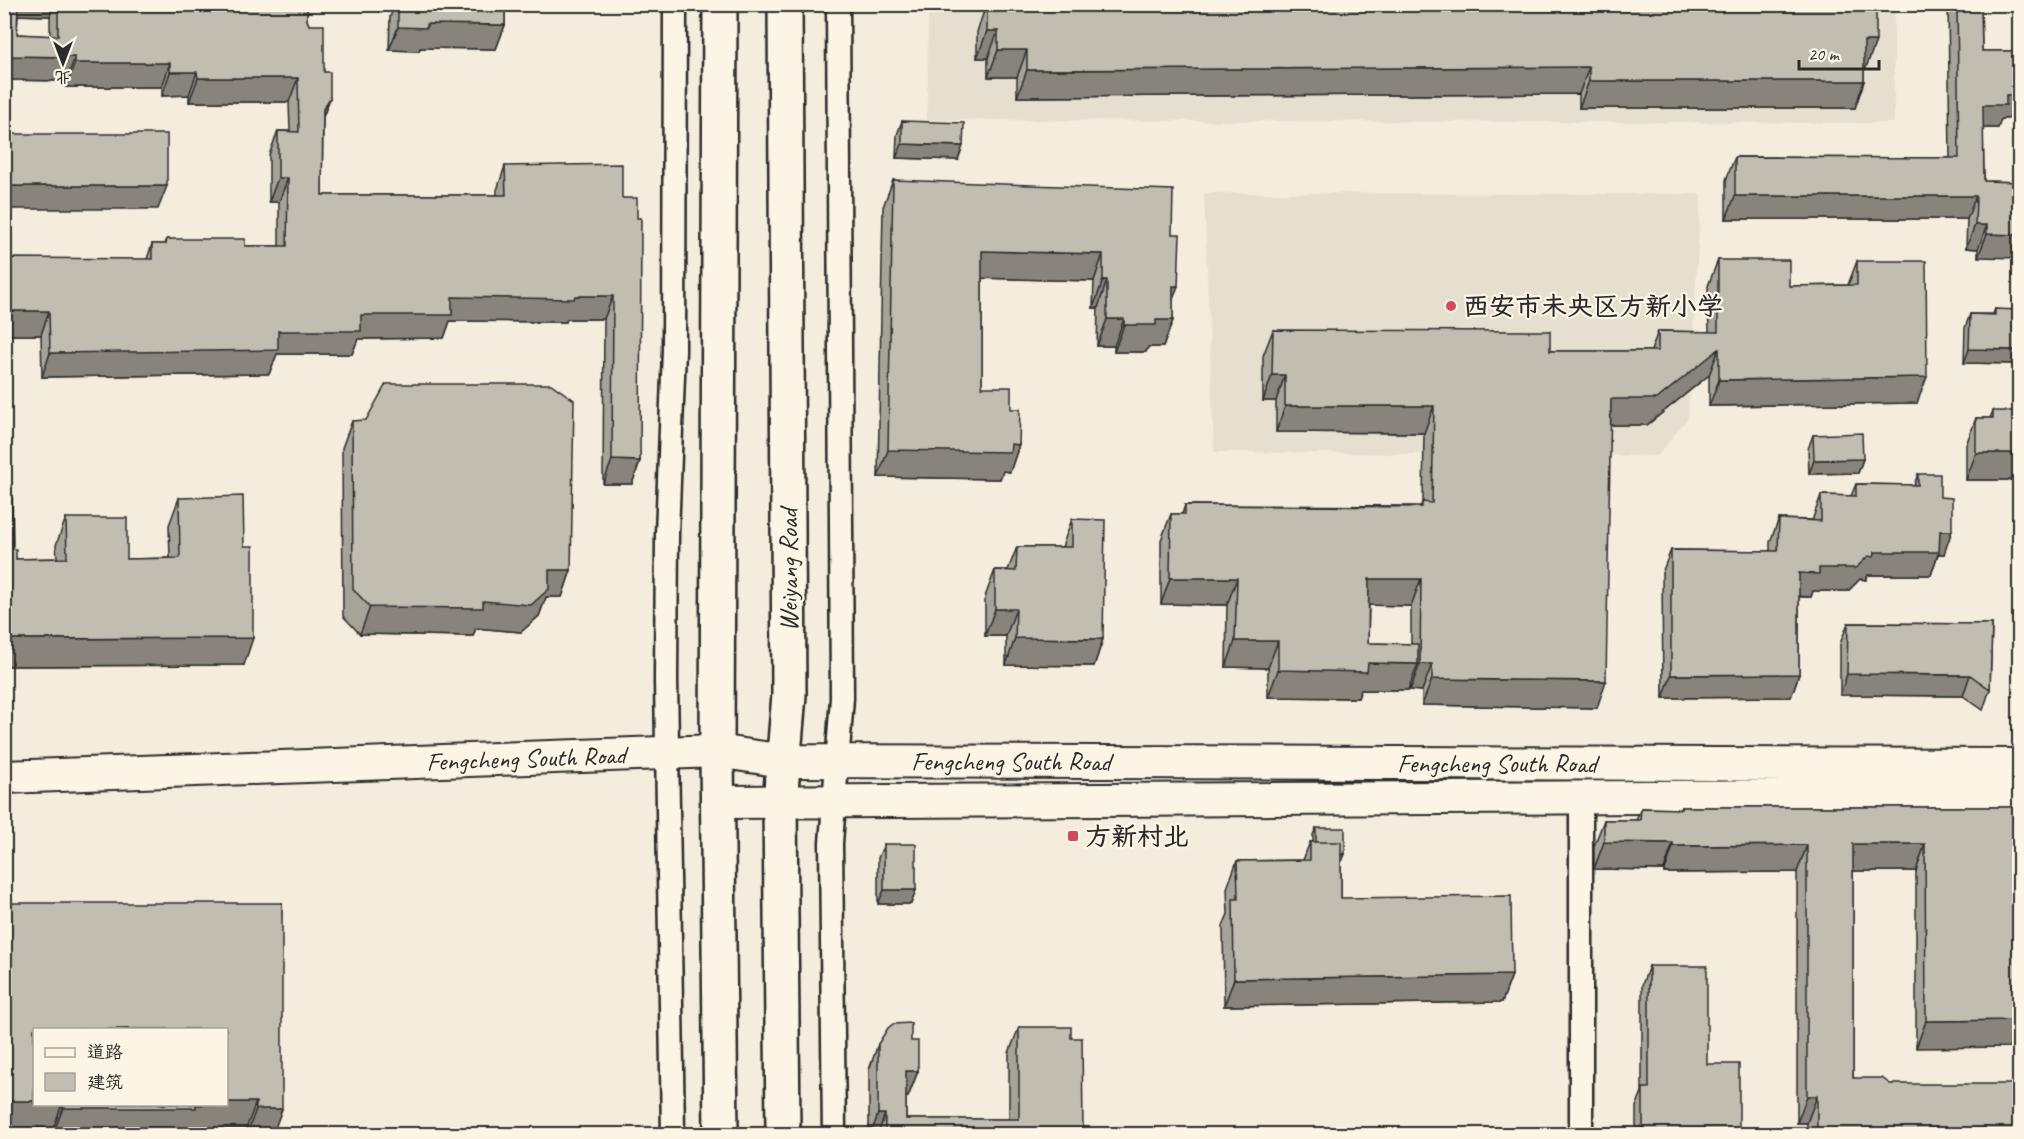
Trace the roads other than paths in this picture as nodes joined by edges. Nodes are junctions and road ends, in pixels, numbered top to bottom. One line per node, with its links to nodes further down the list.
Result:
1 (675, 4): 6 (street)
2 (720, 4): 5 (main road)
3 (785, 4): 8 (main road, Weiyang Road)
4 (838, 4): 7 (street)
5 (717, 751): 6 (street, Fengcheng South Road); 8 (street, Fengcheng South Road); 14 (main road)
6 (667, 753): 10 (street, Fengcheng South Road); 16 (street)
7 (837, 760): 8 (street, Fengcheng South Road); 9 (street, Fengcheng South Road); 13 (street)
8 (783, 761): 15 (main road, Weiyang Road)
9 (2019, 765)
10 (4, 777)
11 (2019, 795): 12 (street, Fengcheng South Road)
12 (1581, 797): 13 (street, Fengcheng South Road); 20 (street)
13 (834, 801): 15 (street, Fengcheng South Road); 19 (street)
14 (717, 802): 15 (street, Fengcheng South Road); 17 (main road)
15 (780, 802): 18 (main road, Weiyang Road)
16 (673, 1134)
17 (721, 1134)
18 (783, 1134)
19 (834, 1134)
20 (1581, 1134)

